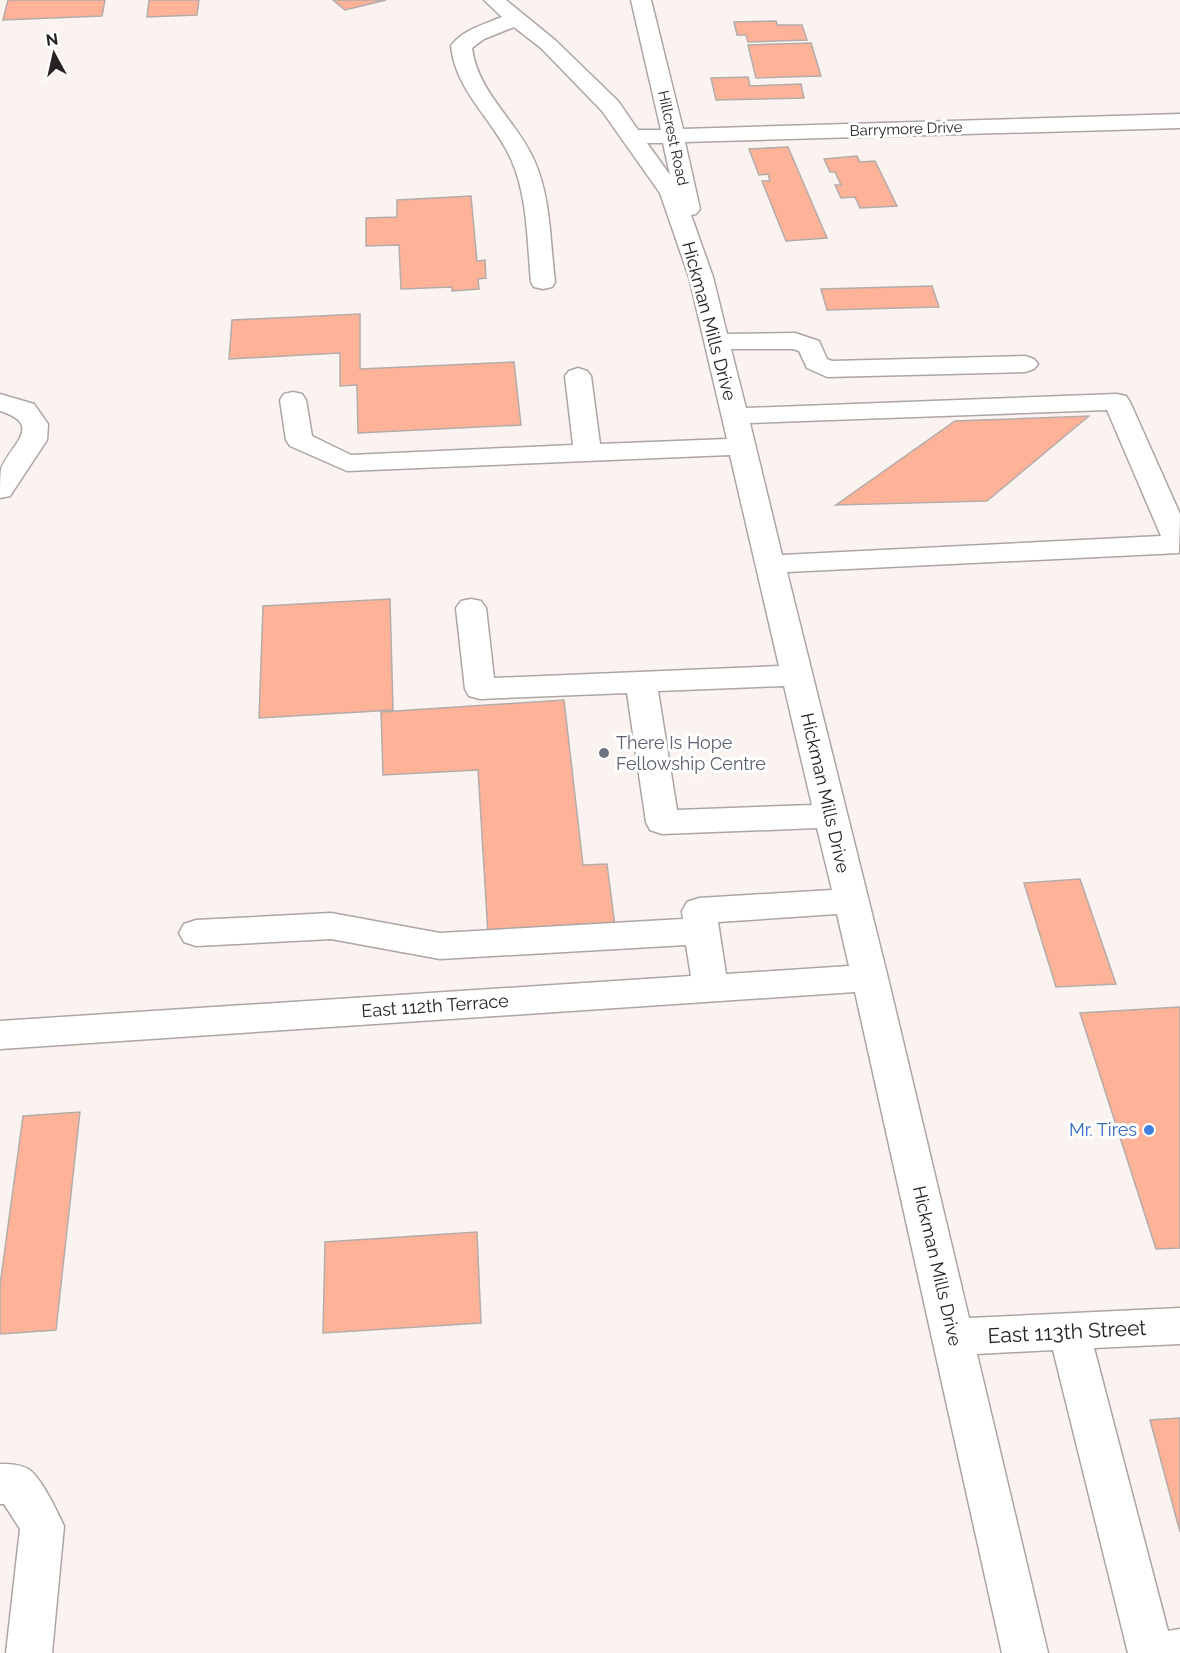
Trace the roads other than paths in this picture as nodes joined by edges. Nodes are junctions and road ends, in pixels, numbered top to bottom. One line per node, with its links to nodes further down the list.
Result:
1 (494, 0): 3 (street, Hickman Mills Drive)
2 (641, 0): 5 (street, Hillcrest Road)
3 (517, 18): 6 (street, Hickman Mills Drive); 8 (street)
4 (1180, 121): 5 (street, Barrymore Drive)
5 (673, 135): 6 (street, Barrymore Drive); 7 (street, Hillcrest Road)
6 (631, 137): 7 (street, Hickman Mills Drive)
7 (701, 277): 9 (street, Hickman Mills Drive)
8 (543, 282)
9 (717, 342): 10 (street); 14 (street, Hickman Mills Drive)
10 (1025, 364)
11 (578, 376): 15 (street)
12 (293, 400): 15 (street)
13 (0, 402): 16 (street)
14 (738, 431): 15 (street); 17 (street, Hickman Mills Drive); 17 (street)
15 (588, 454)
16 (0, 490)
17 (770, 564): 19 (street, Hickman Mills Drive)
18 (471, 608): 20 (street)
19 (797, 675): 20 (street); 21 (street, Hickman Mills Drive)
20 (641, 681): 21 (street)
21 (831, 816): 22 (street, Hickman Mills Drive)
22 (850, 901): 23 (street); 25 (street, Hickman Mills Drive)
23 (701, 931): 24 (street); 26 (street)
24 (196, 933)
25 (870, 978): 26 (street, East 112th Terrace); 30 (street, Hickman Mills Drive)
26 (710, 988): 27 (street, East 112th Terrace)
27 (0, 1035)
28 (1180, 1326): 29 (street, East 113th Street)
29 (1069, 1332): 30 (street, East 113th Street); 35 (street)
30 (954, 1337): 34 (street, Hickman Mills Drive)
31 (0, 1484): 33 (street)
32 (1180, 1652): 36 (street)
33 (29, 1653)
34 (1025, 1653)
35 (1151, 1653)
36 (1169, 1653)

